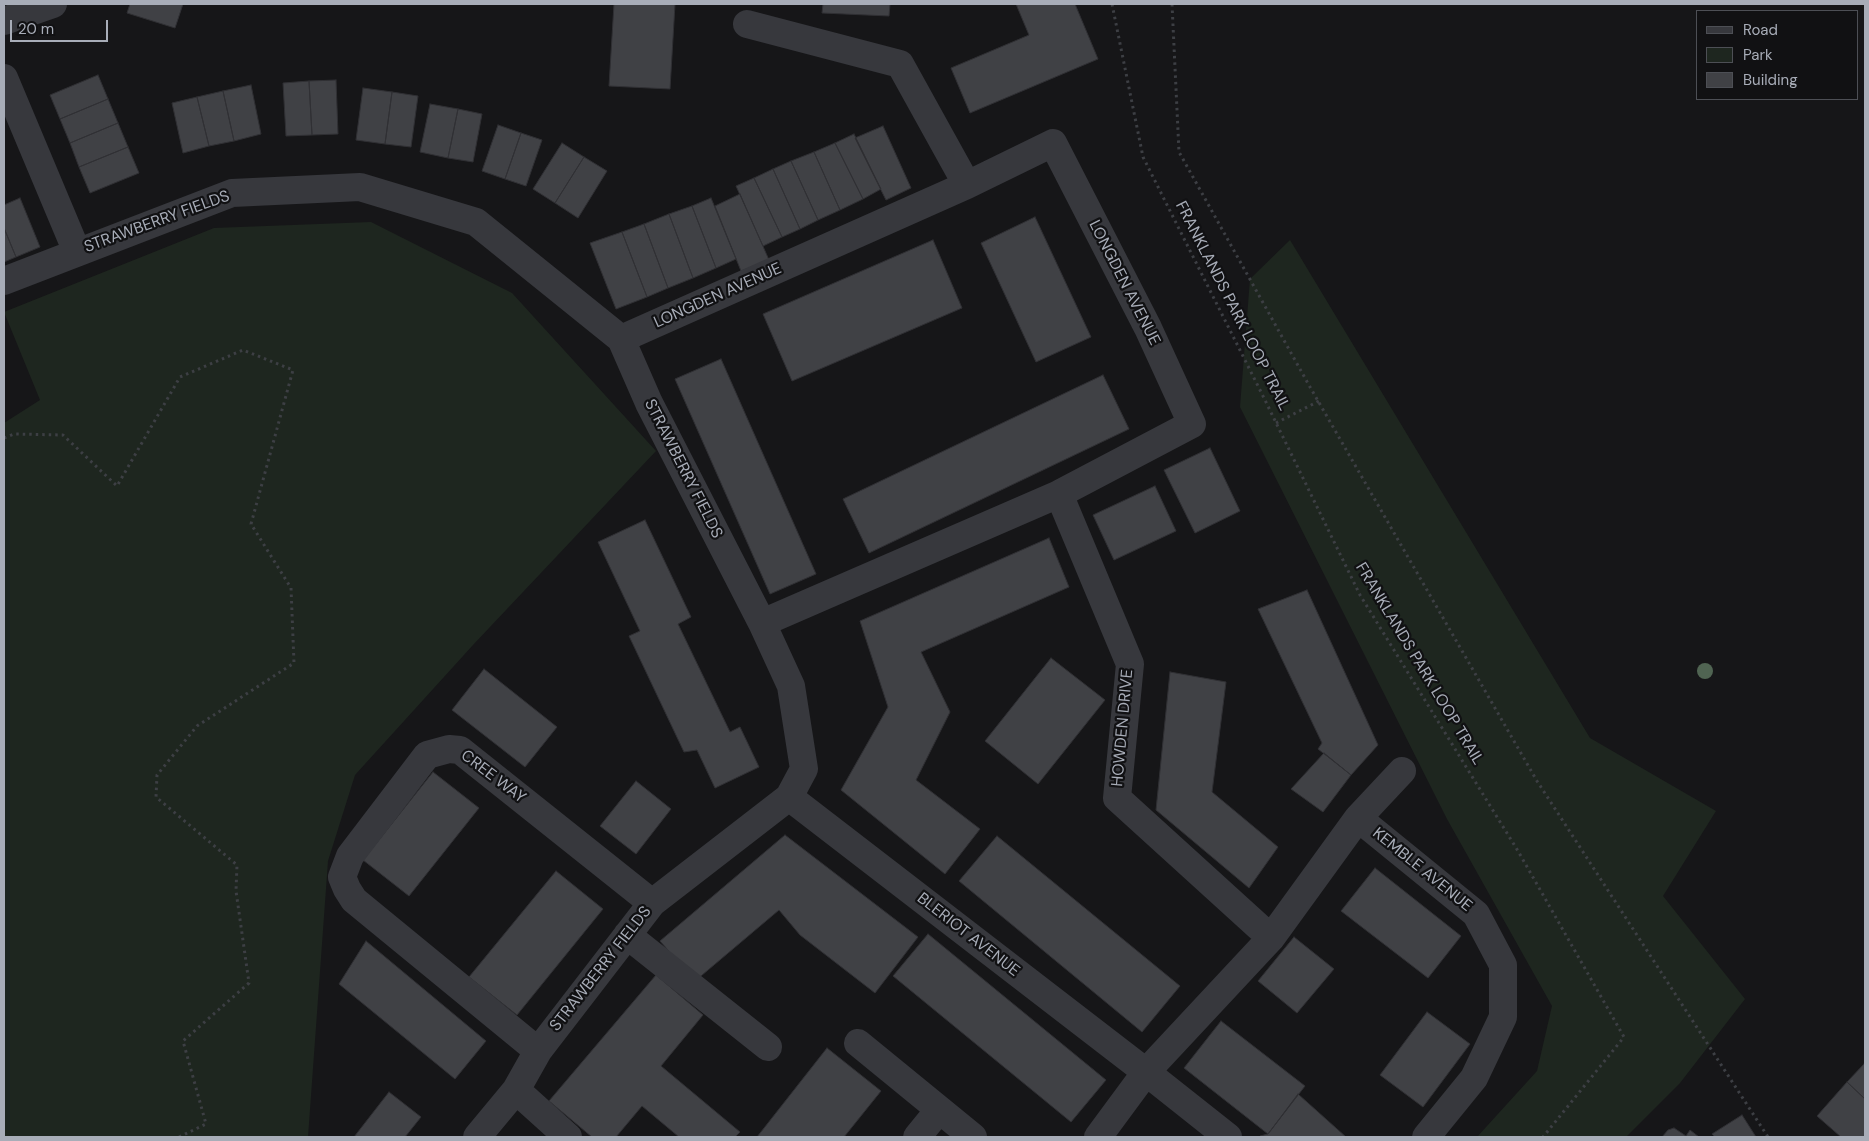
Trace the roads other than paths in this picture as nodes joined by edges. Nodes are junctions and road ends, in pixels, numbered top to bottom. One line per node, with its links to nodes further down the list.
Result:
1 (53, 4): 2 (street)
2 (4, 21)
3 (747, 24): 5 (street)
4 (4, 78): 6 (street)
5 (967, 186): 8 (street, LONGDEN AVENUE); 9 (street, LONGDEN AVENUE)
6 (77, 252): 7 (street, STRAWBERRY FIELDS); 8 (street, STRAWBERRY FIELDS)
7 (4, 281)
8 (621, 339): 10 (street, STRAWBERRY FIELDS)
9 (1059, 494): 10 (street, LONGDEN AVENUE); 16 (street, HOWDEN DRIVE)
10 (762, 623): 12 (street, STRAWBERRY FIELDS)
11 (1402, 771): 13 (street, KEMBLE AVENUE)
12 (790, 797): 14 (street, STRAWBERRY FIELDS); 20 (street, BLERIOT AVENUE)
13 (1358, 818): 16 (street, KEMBLE AVENUE); 29 (street, KEMBLE AVENUE)
14 (652, 903): 15 (street, STRAWBERRY FIELDS); 19 (street, CREE WAY)
15 (628, 935): 18 (street); 19 (street, STRAWBERRY FIELDS)
16 (1271, 938): 20 (street, KEMBLE AVENUE)
17 (858, 1043): 22 (street)
18 (768, 1047)
19 (538, 1051): 21 (street, STRAWBERRY FIELDS)
20 (1146, 1072): 27 (street); 28 (street)
21 (516, 1090): 23 (street, STRAWBERRY FIELDS); 24 (street)
22 (939, 1110): 25 (street); 26 (street)
23 (478, 1137)
24 (568, 1137)
25 (917, 1137)
26 (973, 1137)
27 (1098, 1137)
28 (1228, 1137)
29 (1426, 1137)

